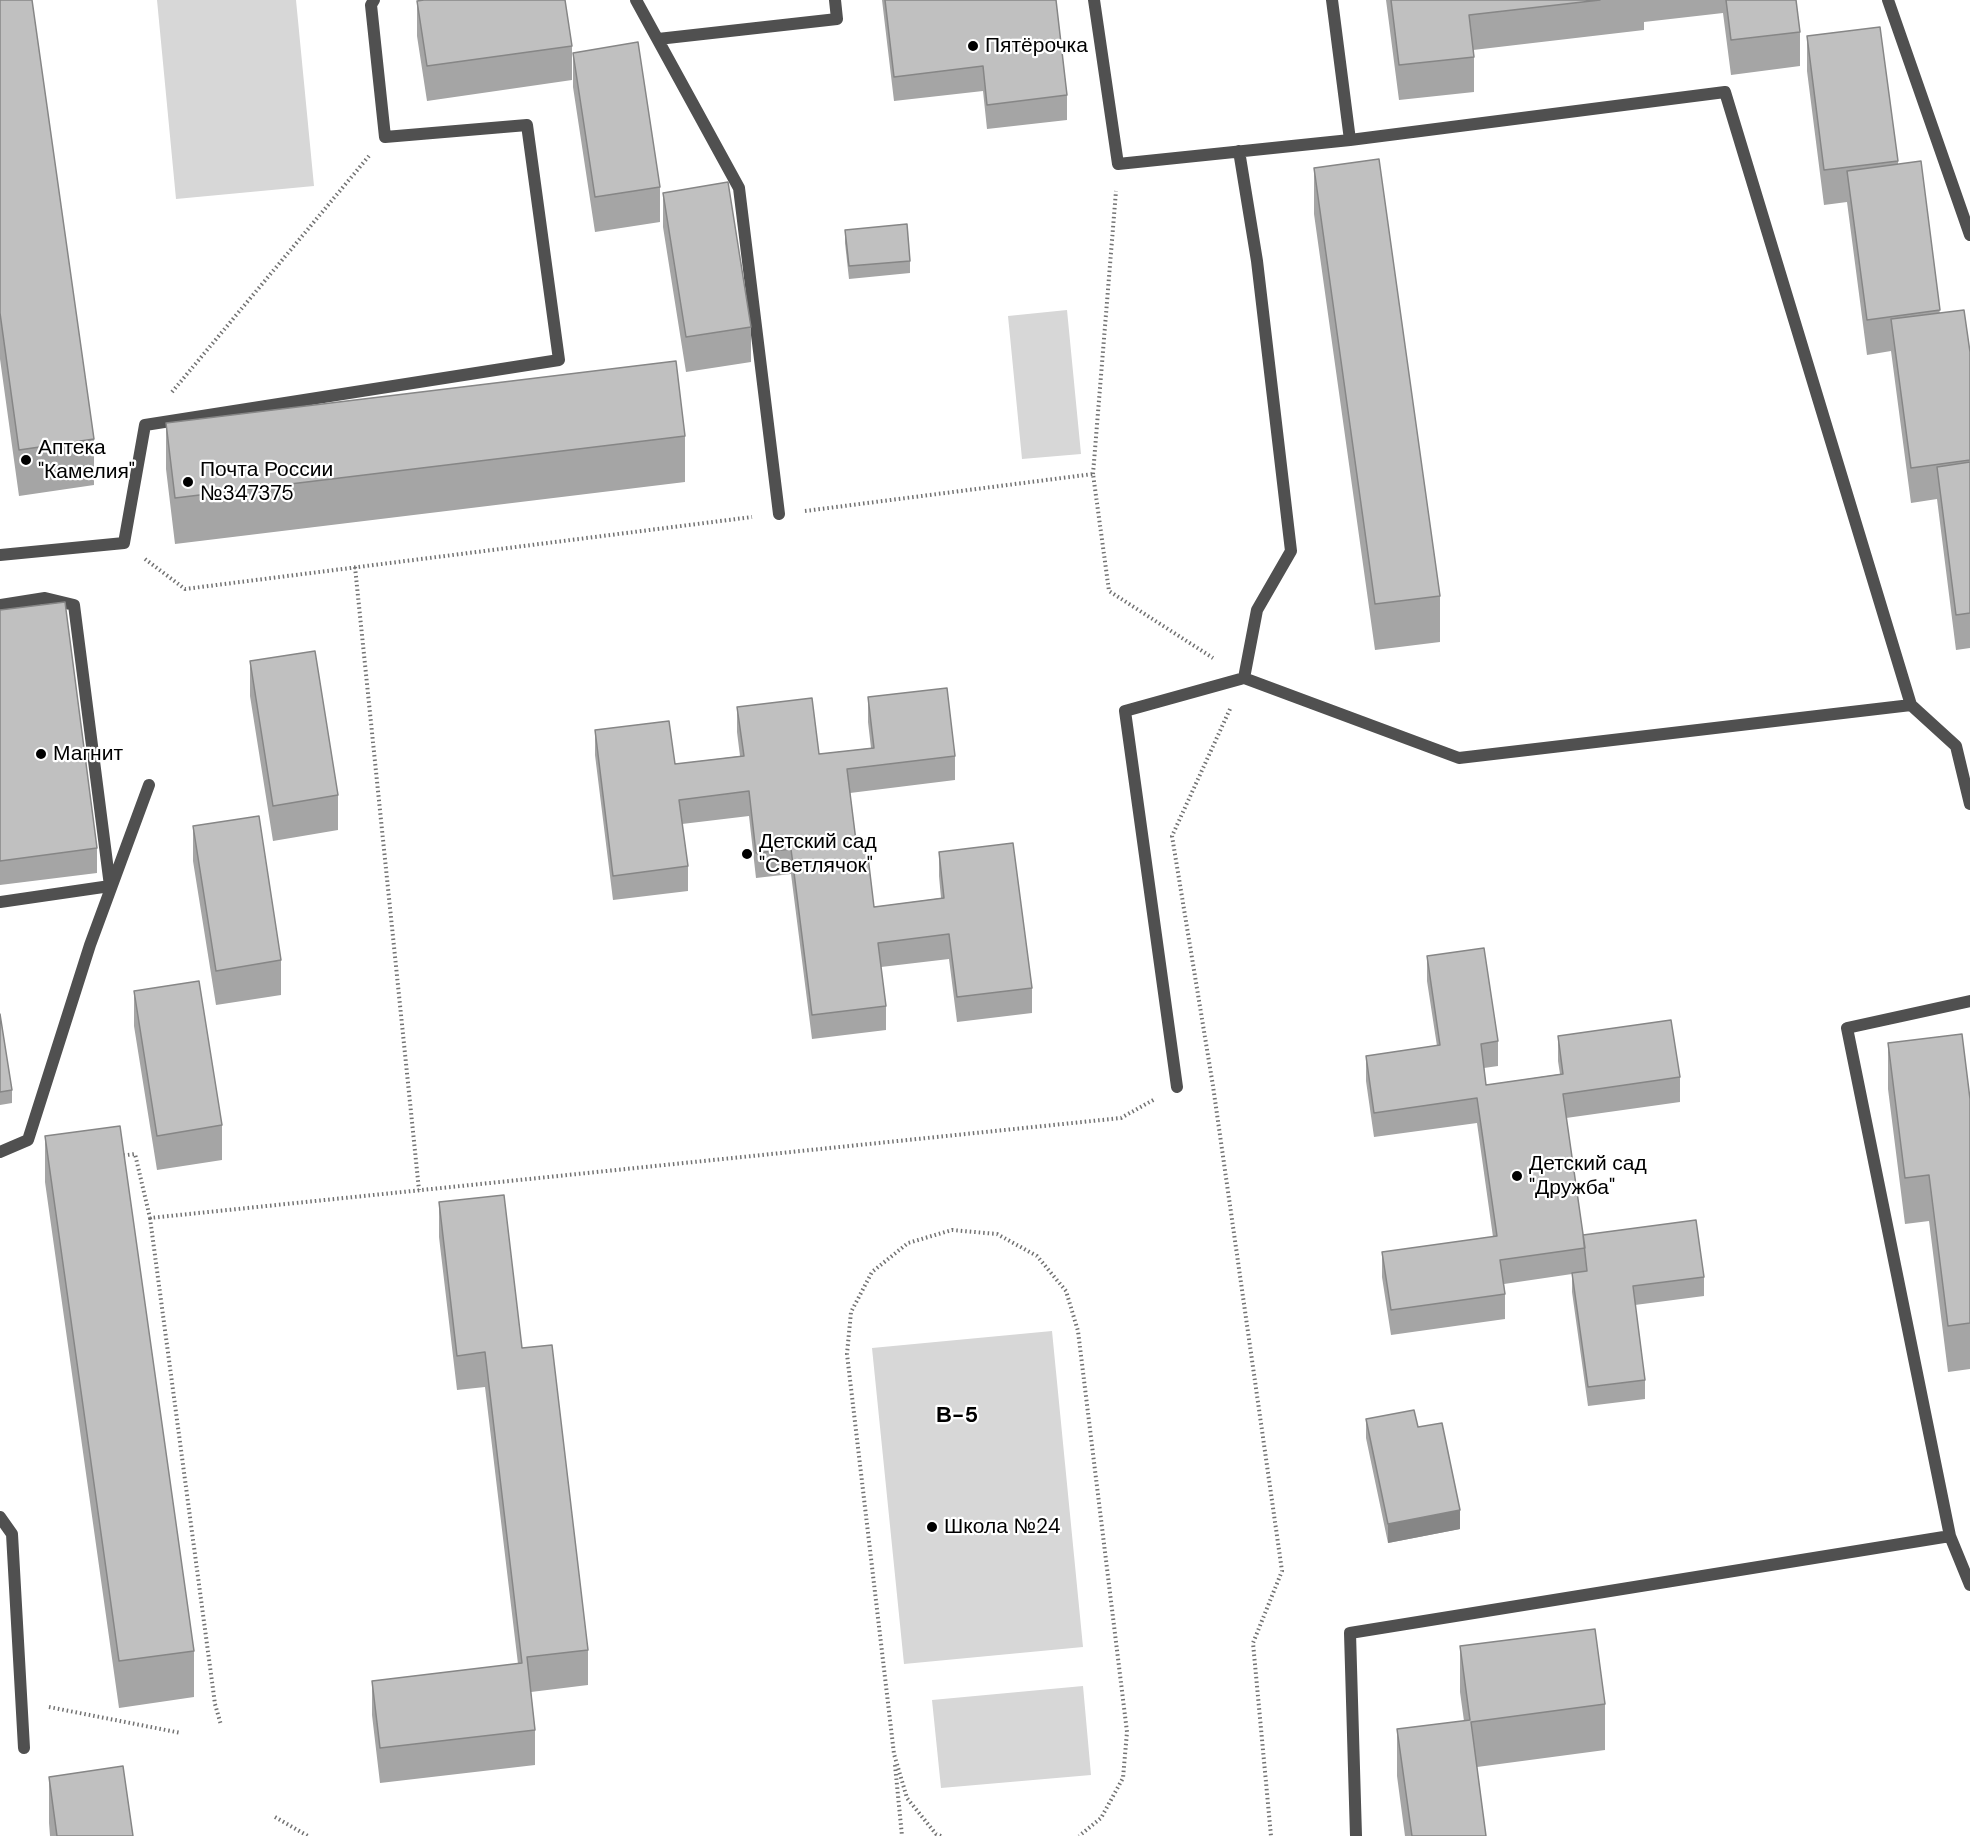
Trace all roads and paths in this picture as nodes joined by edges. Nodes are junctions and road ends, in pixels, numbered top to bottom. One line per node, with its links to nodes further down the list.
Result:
1 (374, 0): 8 (lane)
2 (636, 0): 7 (lane)
3 (835, 0): 7 (lane)
4 (1094, 0): 11 (lane)
5 (1332, 0): 9 (lane)
6 (1888, 0): 12 (lane)
7 (658, 39): 15 (lane)
8 (385, 137): 13 (path); 13 (lane)
9 (1350, 140): 10 (lane); 21 (lane)
10 (1239, 152): 11 (lane); 20 (lane)
11 (1118, 164): 14 (path)
12 (1970, 235)
13 (145, 425): 16 (lane)
14 (1093, 474): 15 (path); 20 (path)
15 (779, 514): 18 (path)
16 (124, 543): 17 (lane); 18 (path)
17 (0, 555)
18 (355, 567): 31 (path)
19 (0, 605): 24 (lane)
20 (1244, 678): 21 (lane); 27 (path); 28 (lane)
21 (1911, 705): 23 (lane)
22 (149, 785): 24 (lane)
23 (1970, 804)
24 (110, 886): 25 (lane); 29 (lane)
25 (0, 902)
26 (1970, 1001): 34 (lane)
27 (1213, 1086): 28 (path); 46 (path)
28 (1176, 1087): 31 (path)
29 (0, 1152)
30 (112, 1156): 32 (path)
31 (419, 1190): 32 (path)
32 (150, 1218): 37 (path)
33 (0, 1517): 36 (lane)
34 (1950, 1536): 35 (lane); 47 (lane)
35 (1970, 1585)
36 (21, 1702): 38 (path); 39 (lane)
37 (221, 1725)
38 (181, 1733)
39 (24, 1748)
40 (894, 1754): 43 (path); 44 (path); 45 (path)
41 (275, 1817): 42 (path)
42 (308, 1836)
43 (902, 1836)
44 (940, 1836)
45 (1079, 1836)
46 (1271, 1836)
47 (1356, 1836)

